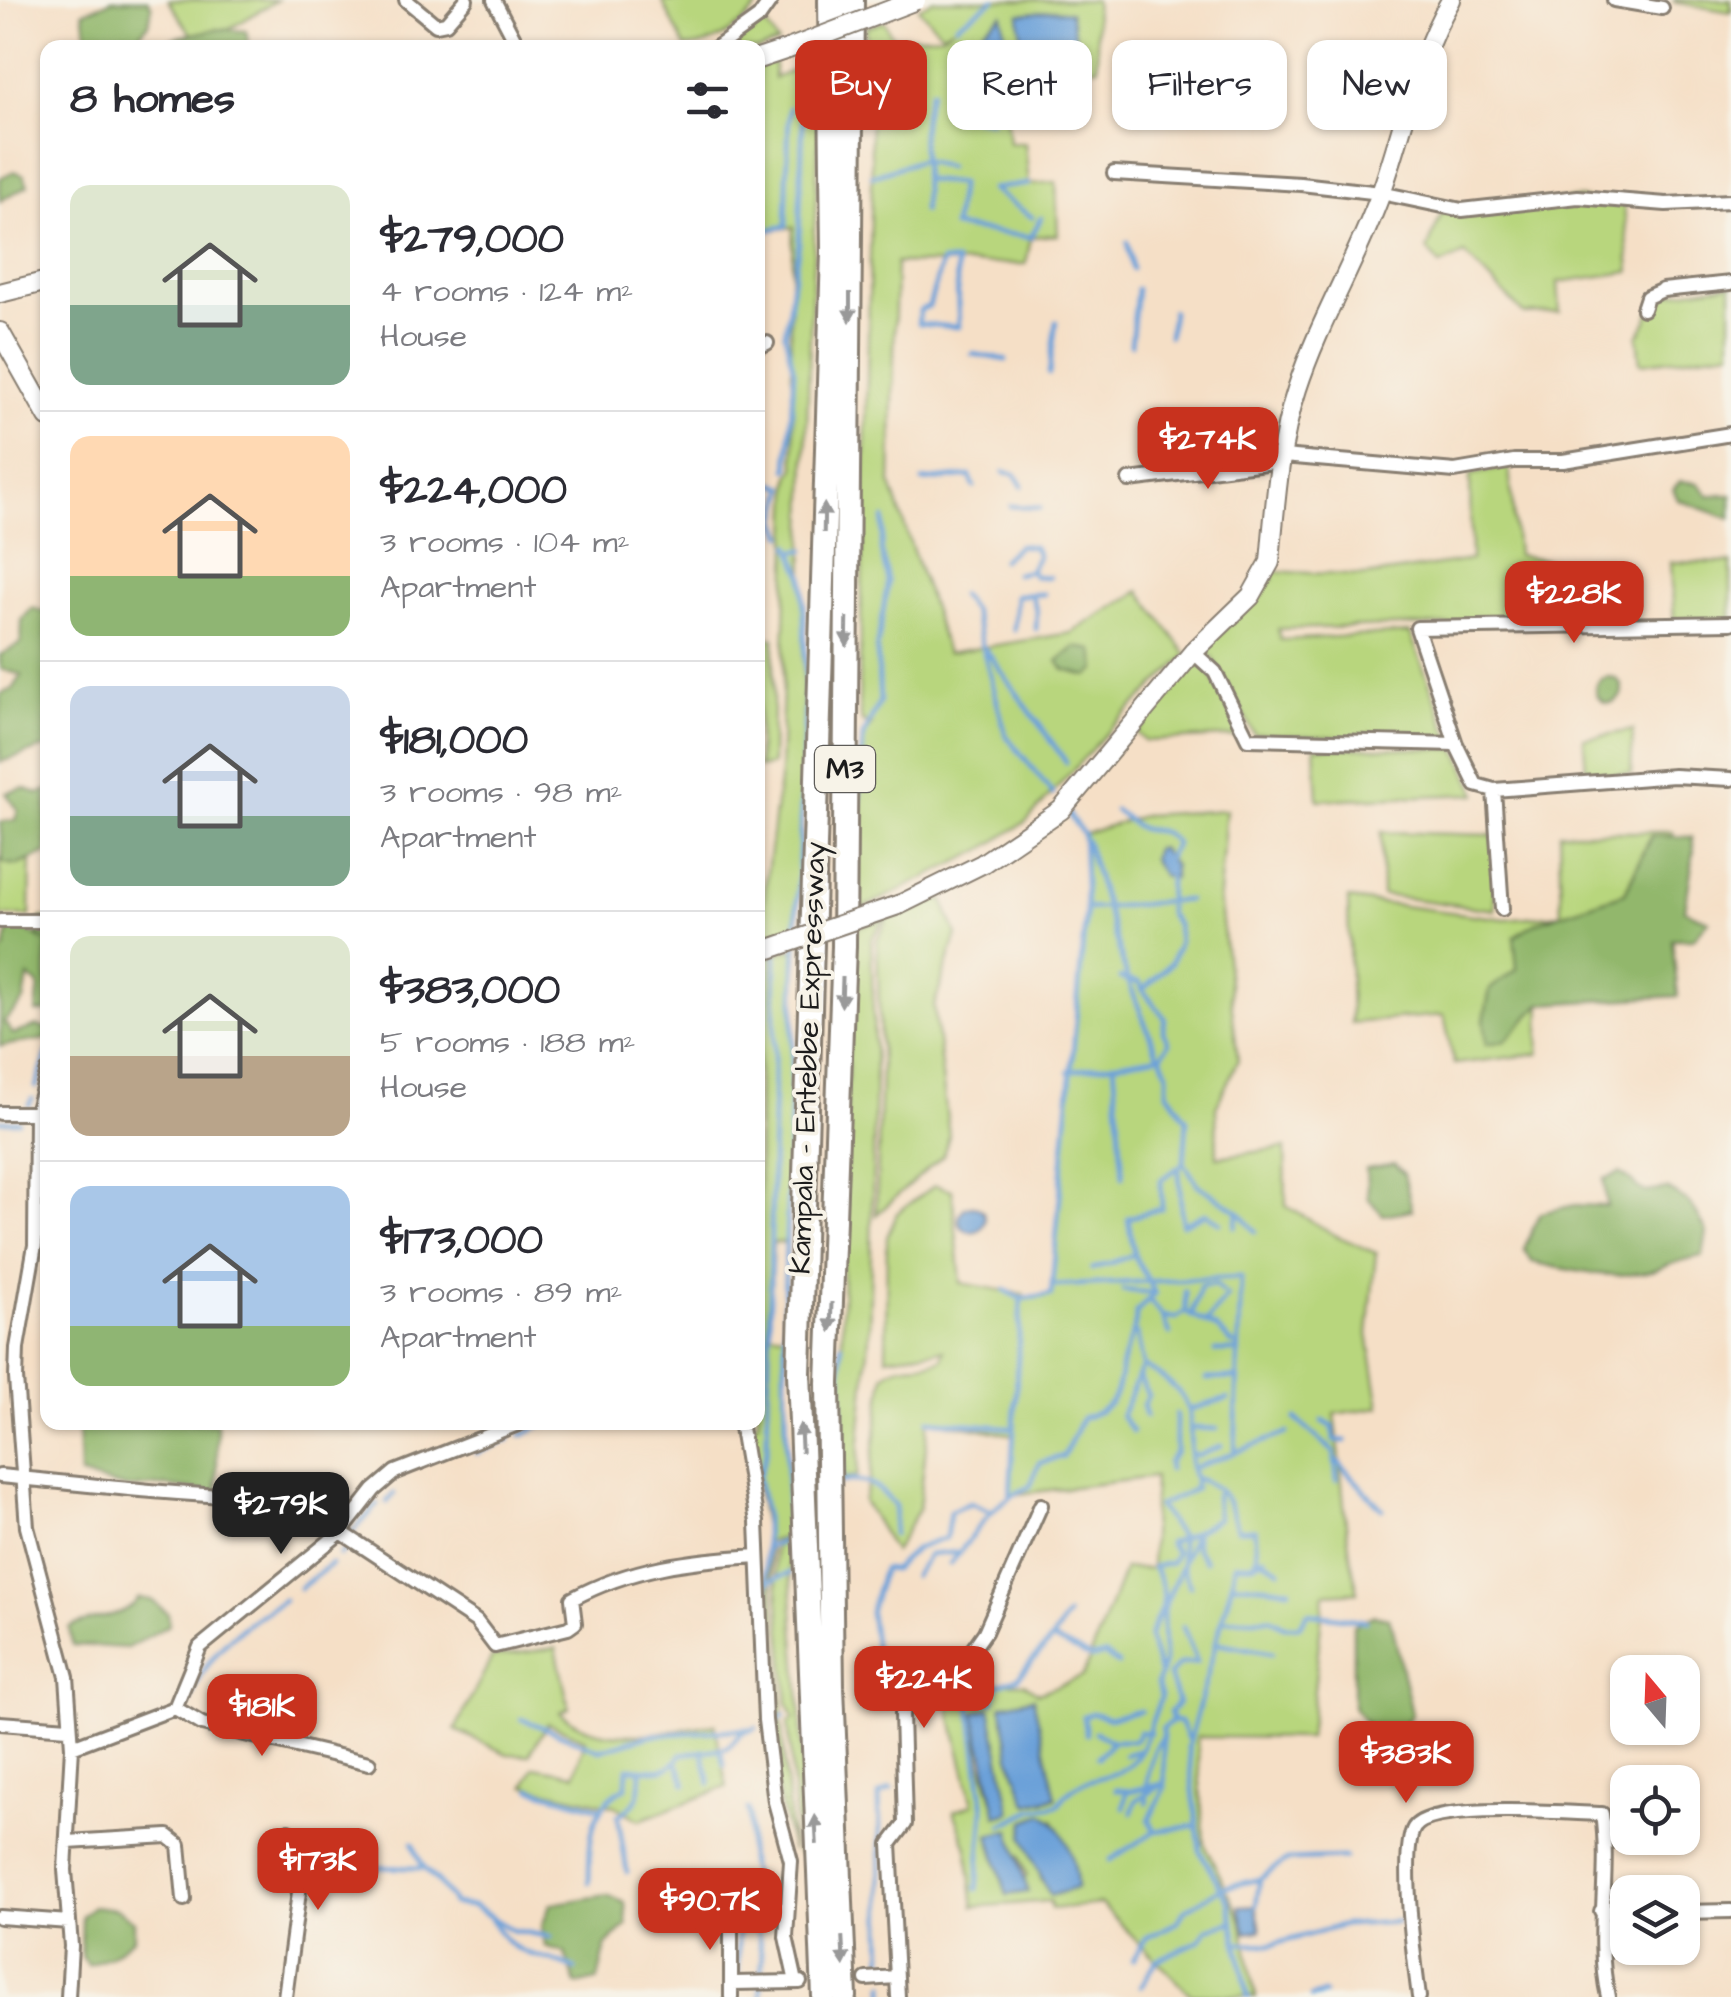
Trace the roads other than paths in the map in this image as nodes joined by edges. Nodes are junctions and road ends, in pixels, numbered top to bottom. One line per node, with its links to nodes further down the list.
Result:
1 (406, 0): 2 (street)
2 (466, 0)
3 (494, 0): 11 (street)
4 (771, 0): 12 (street)
5 (830, 0): 68 (highway, M3, one-way to 5)
6 (852, 0): 69 (highway, Kampala - Entebbe Expressway / M3, one-way to 69)
7 (916, 0): 13 (street, bridge)
8 (1450, 0): 15 (street)
9 (1614, 0): 10 (street)
10 (1662, 8)
11 (515, 40)
12 (727, 40)
13 (765, 57)
14 (1114, 173): 15 (street)
15 (1381, 193): 16 (street); 24 (street)
16 (1731, 202)
17 (1731, 283): 20 (street)
18 (40, 284): 19 (street)
19 (0, 293)
20 (1642, 309)
21 (0, 332): 22 (street)
22 (40, 401)
23 (1731, 434): 24 (street)
24 (1282, 458): 25 (street); 27 (street)
25 (1129, 480)
26 (1731, 623): 28 (street)
27 (1193, 652): 28 (street); 34 (street, bridge)
28 (1456, 744): 30 (street)
29 (1731, 778): 30 (street)
30 (1494, 790): 31 (street)
31 (1502, 909)
32 (0, 921): 33 (street)
33 (40, 922)
34 (765, 950)
35 (40, 1099): 37 (street)
36 (0, 1113): 37 (street)
37 (36, 1113): 41 (street)
38 (503, 1430): 44 (street)
39 (741, 1430): 45 (street)
40 (0, 1476): 41 (street)
41 (26, 1482): 42 (street); 48 (street)
42 (254, 1497)
43 (1042, 1505): 63 (street)
44 (341, 1532): 45 (street); 46 (street)
45 (758, 1556): 55 (street)
46 (175, 1708): 49 (street); 50 (street)
47 (0, 1724): 48 (street)
48 (68, 1728): 49 (street)
49 (72, 1747): 52 (street)
50 (369, 1763)
51 (290, 1831): 67 (street)
52 (68, 1842): 53 (street); 62 (street)
53 (184, 1899)
54 (702, 1908): 56 (street)
55 (787, 1909): 56 (street); 65 (street)
56 (731, 1910): 65 (street)
57 (1731, 1911): 60 (street)
58 (1601, 1912): 59 (street); 71 (street); 72 (street)
59 (1610, 1912)
60 (1700, 1912)
61 (0, 1917): 62 (street)
62 (69, 1922): 66 (street)
63 (896, 1977): 64 (street); 70 (street)
64 (866, 1979)
65 (732, 1990)
66 (68, 1997)
67 (285, 1997)
68 (824, 1997)
69 (845, 1997)
70 (898, 1997)
71 (1420, 1997)
72 (1608, 1997)

